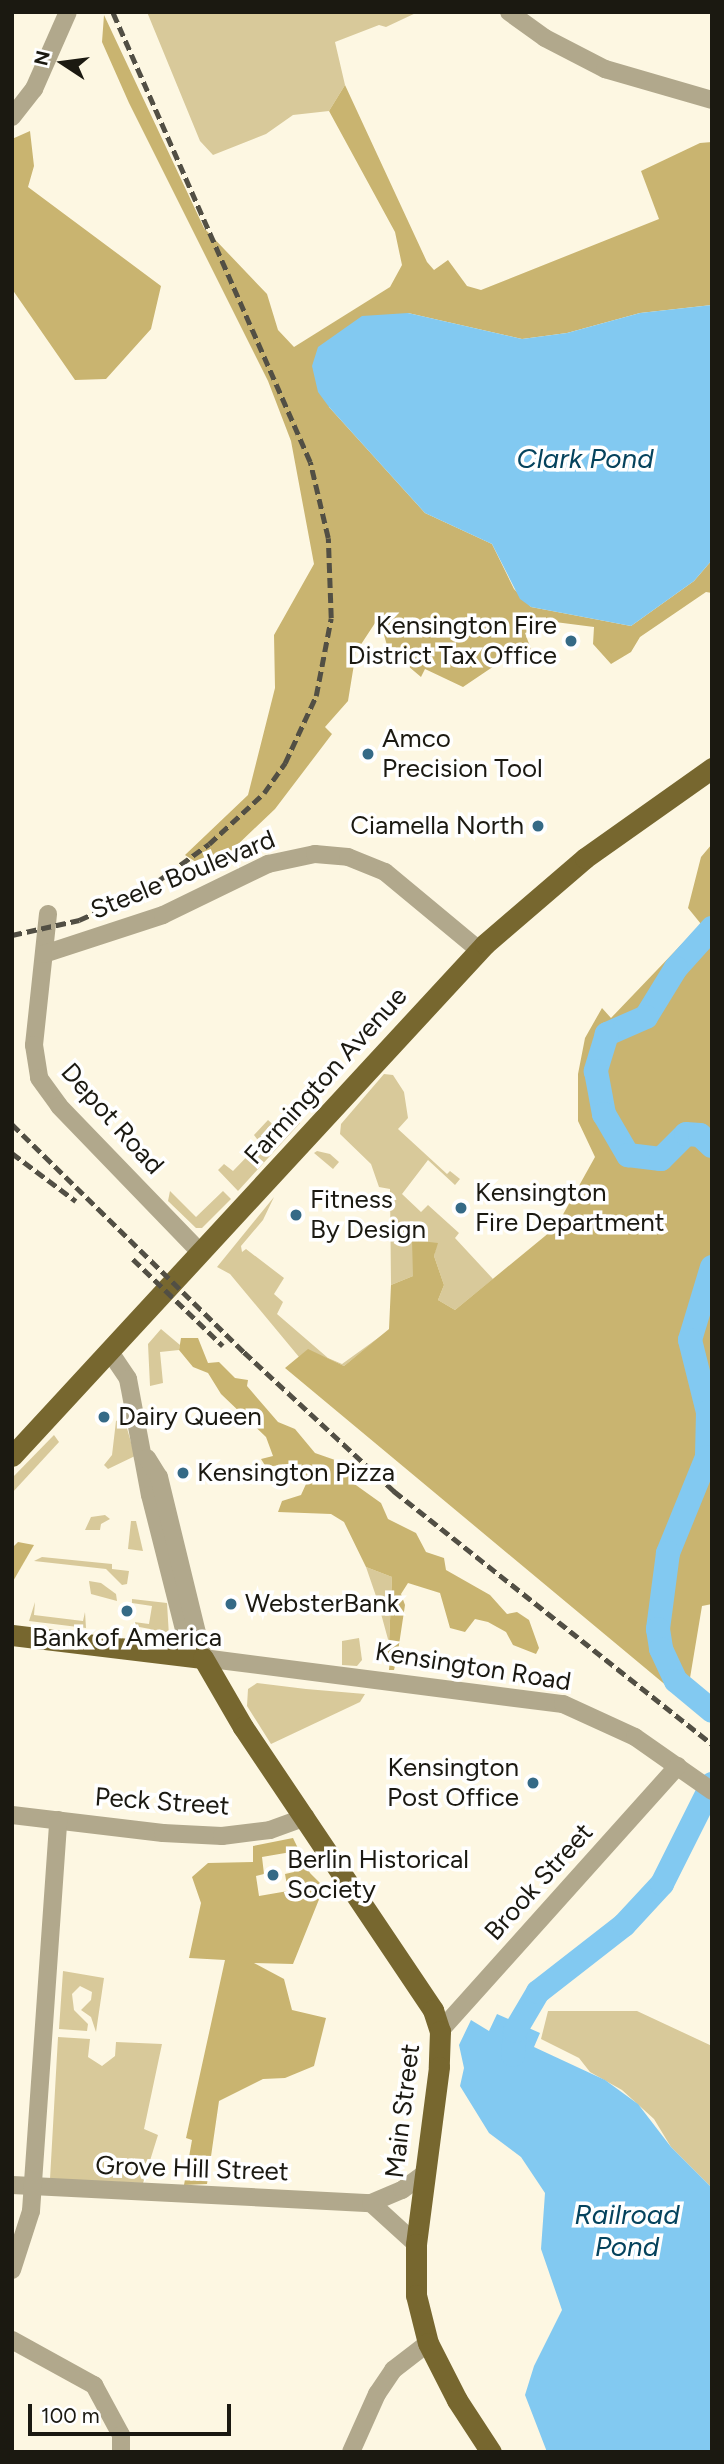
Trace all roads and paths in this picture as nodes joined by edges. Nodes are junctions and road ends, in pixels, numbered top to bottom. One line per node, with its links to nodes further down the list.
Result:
1 (68, 12): 4 (street)
2 (509, 12): 3 (street)
3 (712, 100)
4 (12, 117)
5 (712, 768): 7 (main road, Farmington Avenue)
6 (48, 914): 8 (street, Depot Road)
7 (479, 950): 8 (street, Steele Boulevard); 9 (main road, Farmington Avenue)
8 (44, 954): 9 (street, Depot Road)
9 (201, 1253): 10 (main road, Farmington Avenue)
10 (110, 1352): 11 (main road, Farmington Avenue); 13 (street, Main Street)
11 (12, 1456)
12 (12, 1635): 13 (main road)
13 (203, 1658): 14 (street, Kensington Road); 17 (main road, Main Street)
14 (678, 1766): 15 (street, Kensington Road); 19 (street, Brook Street)
15 (705, 1786)
16 (12, 1815): 18 (street, Peck Street)
17 (306, 1817): 18 (street, Peck Street); 19 (main road, Main Street)
18 (58, 1820): 22 (street)
19 (440, 2031): 20 (main road, Main Street)
20 (424, 2174): 23 (street, Grove Hill Street); 24 (main road, Main Street)
21 (12, 2185): 22 (street, Grove Hill Street)
22 (32, 2188): 23 (street, Grove Hill Street); 25 (street)
23 (371, 2203): 24 (street)
24 (416, 2244): 27 (main road, Main Street)
25 (12, 2270)
26 (12, 2340): 28 (street)
27 (428, 2343): 29 (street); 30 (main road, Main Street)
28 (121, 2452)
29 (351, 2452)
30 (491, 2452)

